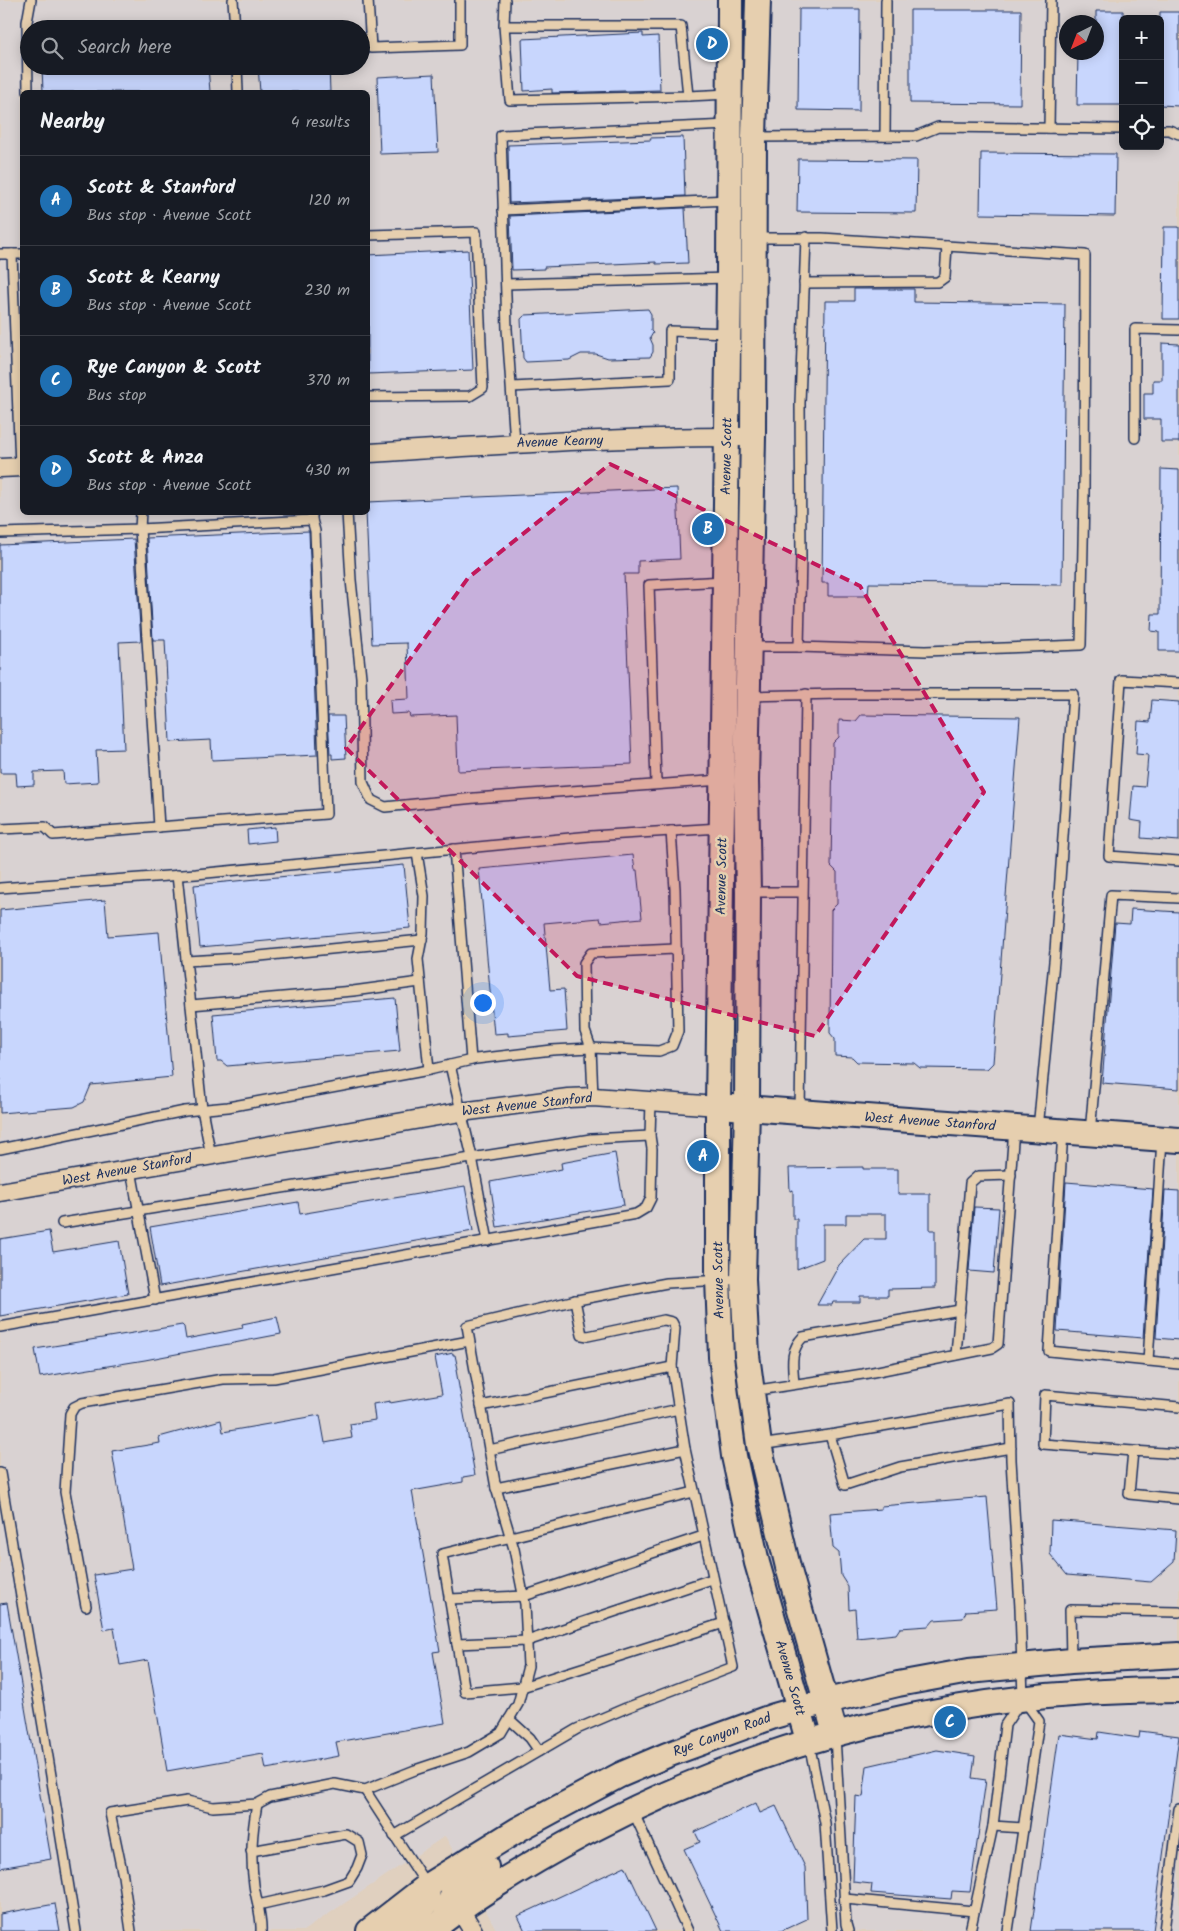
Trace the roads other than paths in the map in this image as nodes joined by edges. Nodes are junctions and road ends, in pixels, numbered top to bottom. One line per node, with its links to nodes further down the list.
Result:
1 (30, 0): 10 (lane)
2 (233, 0): 11 (lane)
3 (368, 0): 12 (lane)
4 (460, 0): 14 (lane)
5 (505, 0): 13 (lane)
6 (730, 0): 19 (main road, Avenue Scott)
7 (758, 0): 27 (main road, Avenue Scott)
8 (886, 0): 26 (lane)
9 (1051, 0): 22 (lane)
10 (27, 20)
11 (234, 20)
12 (369, 20)
13 (504, 26): 20 (lane); 20 (lane)
14 (370, 32)
15 (28, 75): 17 (lane)
16 (237, 75): 18 (lane)
17 (28, 90)
18 (238, 90)
19 (729, 94): 20 (lane); 21 (main road, Avenue Scott)
20 (688, 96)
21 (730, 125): 28 (main road, Avenue Scott); 29 (lane)
22 (1049, 128): 23 (lane); 26 (lane)
23 (1119, 129)
24 (1164, 130): 25 (lane)
25 (1179, 134)
26 (884, 136): 27 (lane)
27 (754, 137): 32 (main road, Avenue Scott)
28 (729, 200): 29 (lane); 37 (main road, Avenue Scott)
29 (504, 210): 39 (lane)
30 (370, 234): 43 (lane)
31 (806, 237): 32 (lane); 33 (lane); 38 (lane)
32 (755, 238): 46 (main road, Avenue Scott)
33 (947, 246): 38 (lane); 59 (lane)
34 (0, 254): 35 (lane)
35 (12, 254): 36 (lane); 44 (lane)
36 (20, 254)
37 (729, 278): 39 (lane); 41 (main road, Avenue Scott)
38 (804, 283): 59 (lane)
39 (506, 284): 42 (lane)
40 (1179, 330): 47 (lane)
41 (729, 333): 42 (lane); 45 (main road, Avenue Scott)
42 (512, 387): 48 (lane)
43 (370, 397)
44 (20, 424)
45 (728, 437): 46 (street, Avenue Kearny); 48 (street, Avenue Kearny); 57 (main road, Avenue Scott)
46 (753, 438): 58 (main road, Avenue Scott)
47 (1135, 438)
48 (515, 443): 49 (street, Avenue Kearny)
49 (370, 453)
50 (20, 467): 51 (street)
51 (0, 468)
52 (141, 515): 55 (lane)
53 (347, 515): 64 (lane)
54 (312, 516): 55 (lane); 65 (lane)
55 (140, 529): 56 (lane); 65 (lane)
56 (0, 533)
57 (725, 581): 63 (main road, Avenue Scott); 64 (lane)
58 (749, 647): 59 (lane); 62 (main road, Avenue Scott)
59 (799, 647)
60 (1179, 683): 71 (lane)
61 (806, 694): 62 (lane); 75 (lane); 94 (lane)
62 (749, 696): 63 (main road, Avenue Scott)
63 (734, 780): 64 (lane); 66 (main road, Avenue Scott); 74 (main road, Avenue Scott)
64 (656, 784)
65 (159, 827): 67 (lane)
66 (723, 827): 68 (lane); 88 (main road, Avenue Scott)
67 (0, 829)
68 (671, 831): 69 (lane); 78 (lane)
69 (454, 849): 70 (lane); 83 (lane)
70 (417, 853): 72 (lane); 77 (lane)
71 (1179, 861)
72 (177, 875): 73 (lane); 79 (lane)
73 (0, 888)
74 (748, 892): 75 (lane); 89 (main road, Avenue Scott)
75 (802, 892): 92 (lane)
76 (1179, 898): 96 (lane)
77 (422, 940): 79 (lane); 80 (lane)
78 (675, 949): 82 (lane); 82 (lane)
79 (186, 961): 81 (lane)
80 (420, 982): 81 (lane); 85 (lane)
81 (191, 1005): 90 (lane)
82 (591, 1048): 83 (lane); 86 (lane)
83 (471, 1060): 84 (lane)
84 (450, 1065): 85 (lane); 91 (lane)
85 (429, 1070): 90 (lane)
86 (593, 1097): 87 (street, West Avenue Stanford); 91 (street, West Avenue Stanford)
87 (651, 1100): 88 (street, West Avenue Stanford); 97 (lane)
88 (718, 1106): 89 (main road, West Avenue Stanford); 108 (main road, Avenue Scott)
89 (747, 1107): 92 (main road, West Avenue Stanford); 109 (main road, Avenue Scott)
90 (202, 1109): 99 (lane); 100 (lane)
91 (461, 1112): 100 (street, West Avenue Stanford); 101 (lane)
92 (800, 1112): 93 (main road, West Avenue Stanford)
93 (1014, 1128): 94 (main road, West Avenue Stanford); 103 (lane)
94 (1038, 1130): 95 (main road, West Avenue Stanford)
95 (1063, 1131): 96 (main road, West Avenue Stanford); 116 (lane)
96 (1090, 1133): 98 (main road, West Avenue Stanford)
97 (650, 1136): 101 (lane); 107 (lane)
98 (1171, 1139): 116 (lane)
99 (0, 1149)
100 (211, 1156): 102 (street, West Avenue Stanford)
101 (472, 1158): 105 (lane); 107 (lane)
102 (131, 1170): 104 (street, West Avenue Stanford); 105 (lane)
103 (1011, 1175): 112 (lane); 115 (lane)
104 (0, 1192)
105 (138, 1210): 106 (lane); 110 (lane)
106 (62, 1223)
107 (488, 1241): 110 (lane)
108 (718, 1279): 109 (lane); 111 (lane); 152 (main road, Avenue Scott)
109 (743, 1279): 120 (main road, Avenue Scott)
110 (155, 1300): 113 (lane)
111 (575, 1300): 114 (lane); 118 (lane)
112 (960, 1310): 115 (lane); 119 (lane)
113 (0, 1327)
114 (469, 1341): 121 (lane); 140 (lane)
115 (956, 1355): 119 (lane)
116 (1148, 1361): 117 (lane)
117 (1179, 1364)
118 (672, 1367): 121 (lane); 123 (lane)
119 (794, 1384): 120 (lane)
120 (752, 1391): 125 (main road, Avenue Scott)
121 (481, 1406): 128 (lane)
122 (1179, 1407): 129 (lane)
123 (679, 1410): 127 (lane); 128 (lane)
124 (830, 1435): 125 (lane); 126 (lane); 126 (lane)
125 (759, 1445): 151 (main road, Avenue Scott)
126 (1010, 1448): 147 (lane)
127 (685, 1449): 132 (lane); 133 (lane)
128 (489, 1450): 132 (lane)
129 (1133, 1451): 130 (lane); 134 (lane)
130 (1179, 1454)
131 (0, 1473): 171 (lane)
132 (496, 1488): 135 (lane)
133 (694, 1492): 135 (lane); 136 (lane)
134 (1179, 1499)
135 (510, 1536): 138 (lane); 139 (lane)
136 (703, 1536): 137 (lane); 138 (lane)
137 (712, 1579): 142 (lane); 143 (lane)
138 (524, 1596): 139 (lane); 143 (lane)
139 (449, 1599): 144 (lane)
140 (86, 1606)
141 (1179, 1612): 146 (lane)
142 (724, 1623): 148 (lane); 156 (lane)
143 (527, 1641): 144 (lane); 148 (lane)
144 (457, 1644): 148 (lane)
145 (1179, 1655): 146 (main road, Rye Canyon Road)
146 (1071, 1661): 147 (main road, Rye Canyon Road)
147 (1022, 1665): 150 (lane); 151 (main road, Rye Canyon Road)
148 (522, 1687): 153 (lane)
149 (1179, 1690): 150 (main road)
150 (1022, 1698): 154 (main road); 162 (lane); 163 (lane)
151 (827, 1701): 152 (main road, Rye Canyon Road); 154 (main road, Avenue Scott)
152 (798, 1708): 155 (main road, Avenue Scott); 157 (main road, Rye Canyon Road)
153 (510, 1718): 156 (lane); 158 (lane)
154 (835, 1733): 155 (main road); 167 (lane)
155 (808, 1740): 160 (main road); 178 (lane)
156 (539, 1751): 164 (lane)
157 (620, 1775): 166 (main road, Rye Canyon Road); 170 (main road)
158 (366, 1790): 159 (lane); 164 (lane)
159 (257, 1804): 165 (lane); 172 (lane)
160 (632, 1809): 170 (main road); 177 (lane)
161 (1179, 1809): 182 (lane)
162 (993, 1826): 163 (lane); 169 (lane)
163 (1023, 1828): 181 (lane)
164 (394, 1836): 166 (lane)
165 (251, 1851): 168 (lane); 168 (lane)
166 (427, 1886): 174 (main road, Rye Canyon Road); 175 (main road)
167 (845, 1899): 169 (lane); 179 (lane)
168 (258, 1905): 173 (lane)
169 (974, 1911): 180 (lane)
170 (446, 1922): 176 (street)
171 (76, 1931)
172 (131, 1931)
173 (261, 1931)
174 (369, 1931)
175 (400, 1931)
176 (473, 1931)
177 (688, 1931)
178 (832, 1931)
179 (848, 1931)
180 (970, 1931)
181 (1008, 1931)
182 (1164, 1931)

